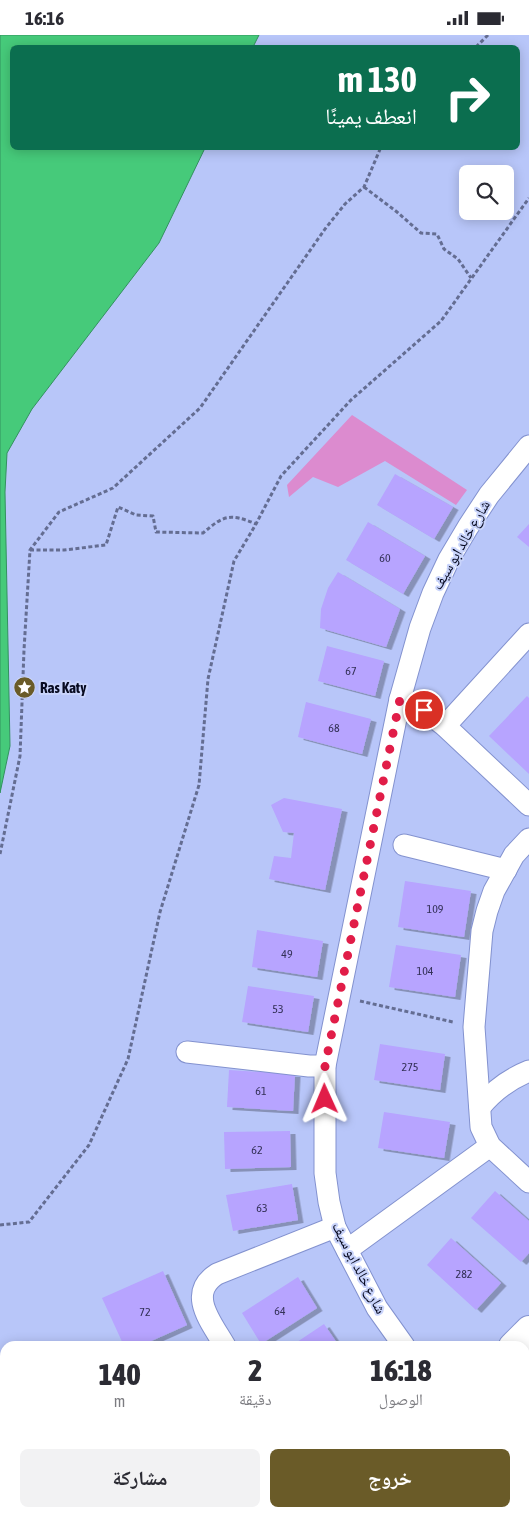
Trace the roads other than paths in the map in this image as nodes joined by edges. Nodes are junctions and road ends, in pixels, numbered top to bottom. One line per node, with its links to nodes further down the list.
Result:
1 (529, 446): 3 (street, شارع خالد ابو سيف)
2 (529, 634): 4 (street)
3 (400, 699): 4 (street); 10 (street, شارع خالد ابو سيف)
4 (445, 726): 5 (street)
5 (529, 805)
6 (529, 839): 8 (street)
7 (404, 845): 8 (street)
8 (506, 870): 12 (street)
9 (187, 1053): 10 (street)
10 (325, 1066): 15 (street, شارع خالد ابو سيف)
11 (529, 1071): 12 (street)
12 (480, 1107): 13 (street)
13 (490, 1146): 14 (street); 16 (street)
14 (529, 1182)
15 (336, 1227): 16 (street, شارع خالد ابو سيف); 18 (street)
16 (348, 1250): 19 (street, شارع خالد ابو سيف)
17 (529, 1329): 20 (main road)
18 (222, 1341)
19 (400, 1341)
20 (517, 1341)

